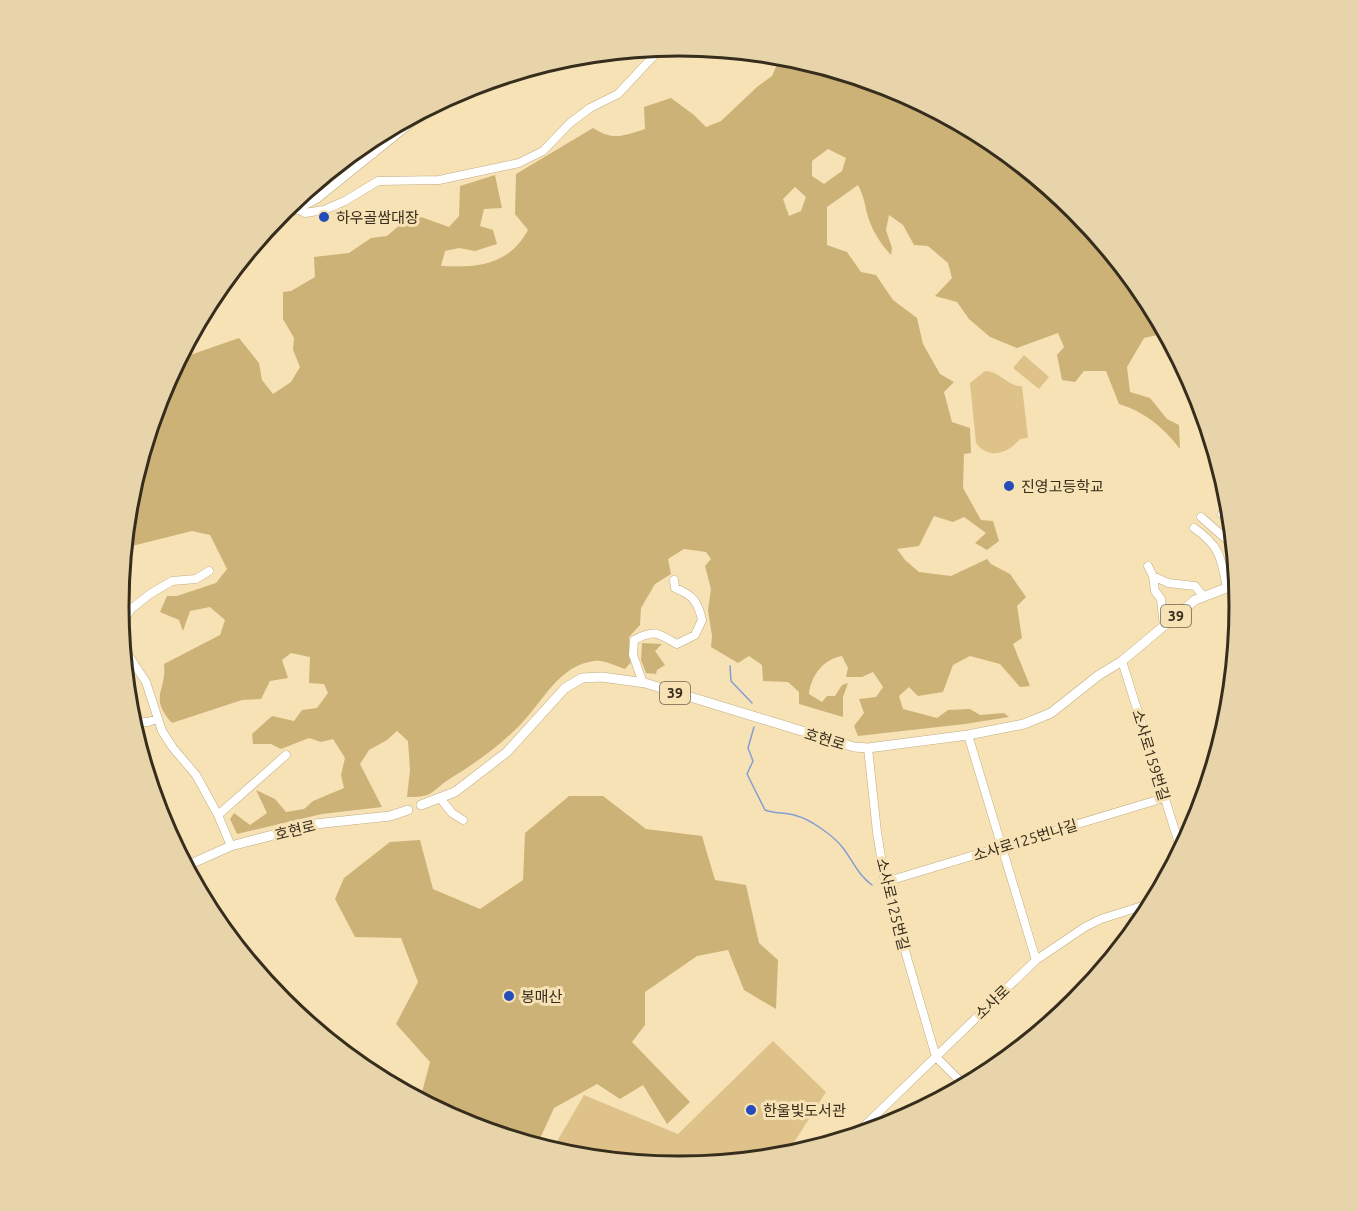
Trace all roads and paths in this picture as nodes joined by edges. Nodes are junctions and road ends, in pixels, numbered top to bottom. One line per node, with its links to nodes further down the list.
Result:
1 (653, 57): 5 (street)
2 (403, 130): 4 (street)
3 (371, 149): 4 (street)
4 (373, 154): 5 (street)
5 (298, 209)
6 (1201, 517): 8 (street)
7 (1194, 528): 13 (street)
8 (1224, 538)
9 (1148, 566): 11 (street)
10 (209, 571): 15 (street)
11 (1153, 576): 14 (street); 16 (street)
12 (674, 580): 19 (street)
13 (1227, 588): 14 (main road, 호현로 / 39)
14 (1204, 597): 16 (main road, 호현로 / 39)
15 (129, 612)
16 (1164, 626): 18 (main road, 호현로 / 39)
17 (132, 661): 20 (street)
18 (1122, 661): 22 (main road, 호현로 / 39); 26 (street, 소사로159번길)
19 (643, 683): 23 (main road, 호현로 / 39); 25 (main road, 호현로 / 39)
20 (157, 719): 21 (street); 29 (street)
21 (142, 722)
22 (968, 735): 23 (main road, 호현로 / 39); 33 (street)
23 (868, 748): 35 (street, 소사로125번길)
24 (286, 755): 29 (street)
25 (440, 798): 27 (main road, 호현로 / 39); 30 (street)
26 (1164, 798): 31 (street, 소사로159번길); 33 (street, 소사로125번나길)
27 (421, 805)
28 (408, 810): 32 (main road, 호현로)
29 (218, 814): 32 (street)
30 (463, 820)
31 (1177, 838)
32 (231, 846): 34 (main road, 호현로)
33 (1002, 846): 35 (street, 소사로125번나길); 37 (street)
34 (193, 863)
35 (885, 882): 38 (street, 소사로125번길)
36 (1138, 908): 37 (street, 소사로)
37 (1036, 960): 38 (street, 소사로)
38 (936, 1057): 39 (street); 40 (street, 소사로)
39 (958, 1079)
40 (874, 1117): 41 (street, 소사로)
41 (870, 1121)

